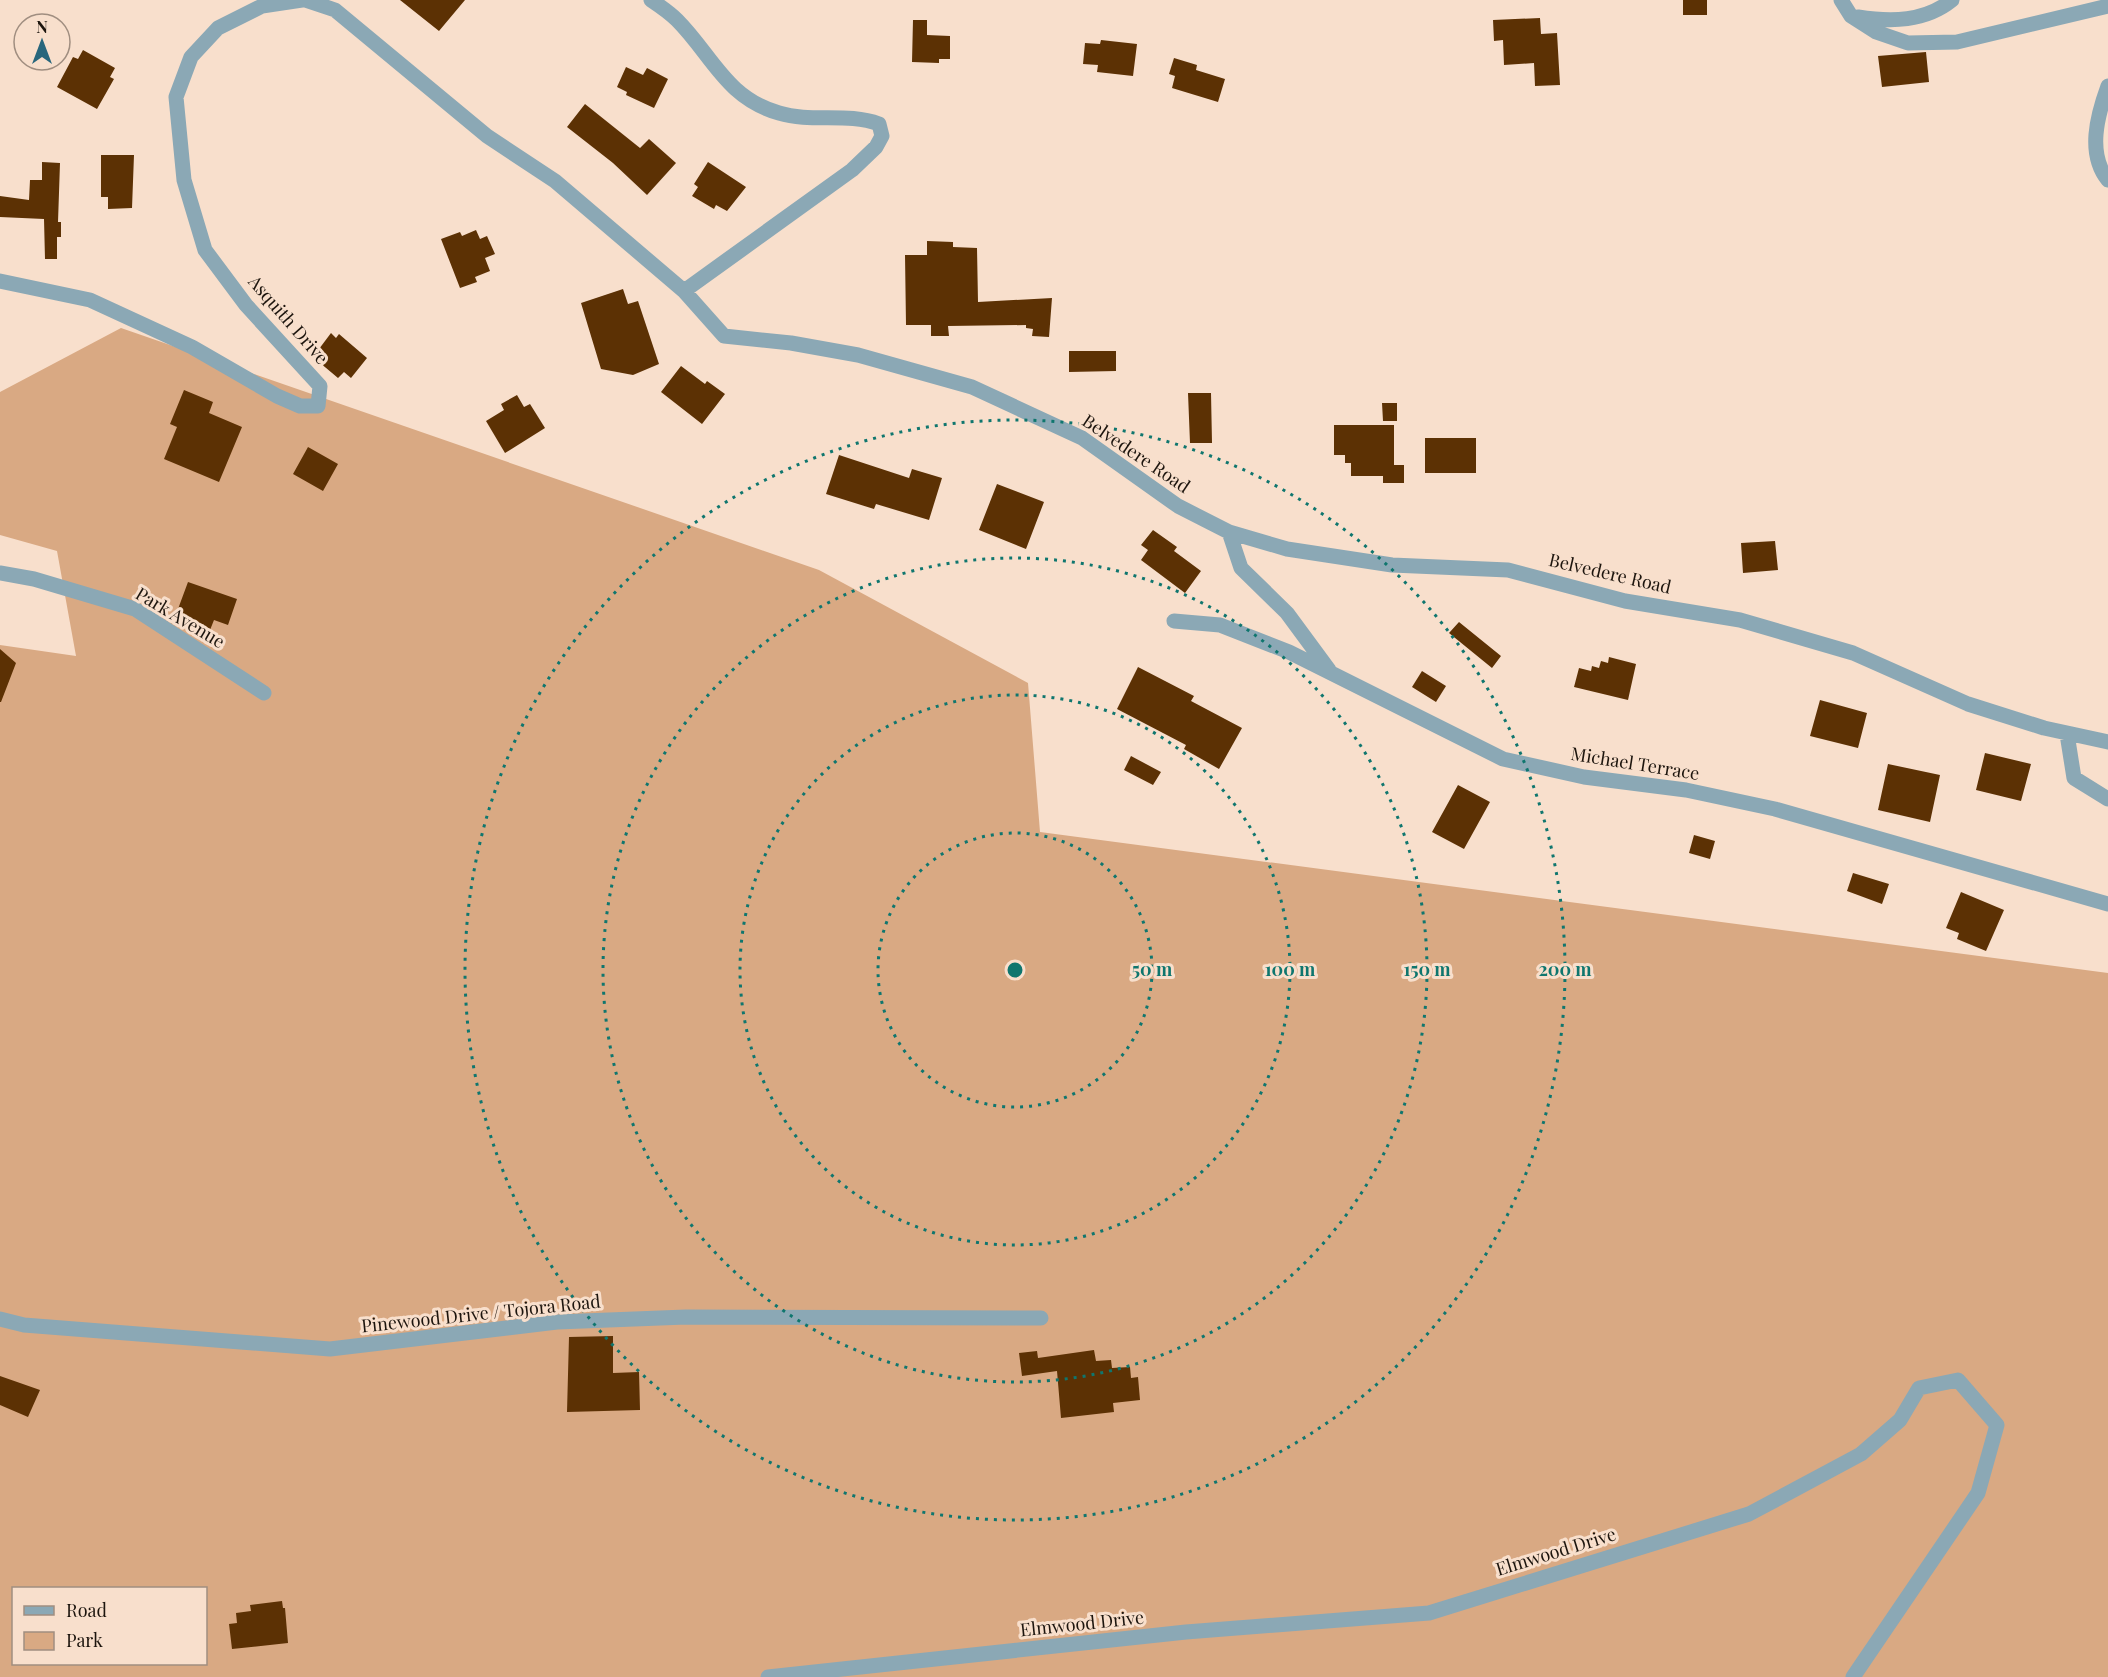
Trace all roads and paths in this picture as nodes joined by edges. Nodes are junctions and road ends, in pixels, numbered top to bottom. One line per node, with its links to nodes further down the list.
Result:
1 (304, 0): 9 (street, Asquith Drive); 10 (street, Asquith Drive)
2 (651, 0): 10 (street)
3 (1841, 0): 6 (street)
4 (1952, 0): 6 (street)
5 (2108, 6): 6 (street)
6 (1851, 16)
7 (2108, 86): 8 (street)
8 (2108, 180)
9 (0, 282)
10 (684, 291): 11 (street, Belvedere Road)
11 (1229, 532): 14 (street); 16 (street, Belvedere Road)
12 (0, 573): 15 (street, Park Avenue)
13 (1174, 621): 14 (street, Michael Terrace)
14 (1338, 678): 19 (street, Michael Terrace)
15 (264, 693)
16 (2067, 734): 17 (street, Belvedere Road); 18 (street)
17 (2108, 742)
18 (2108, 799)
19 (2108, 904)
20 (1041, 1318): 21 (street, Pinewood Drive / Tojora Road)
21 (0, 1319)
22 (768, 1677): 23 (street, Elmwood Drive)
23 (1853, 1677)

